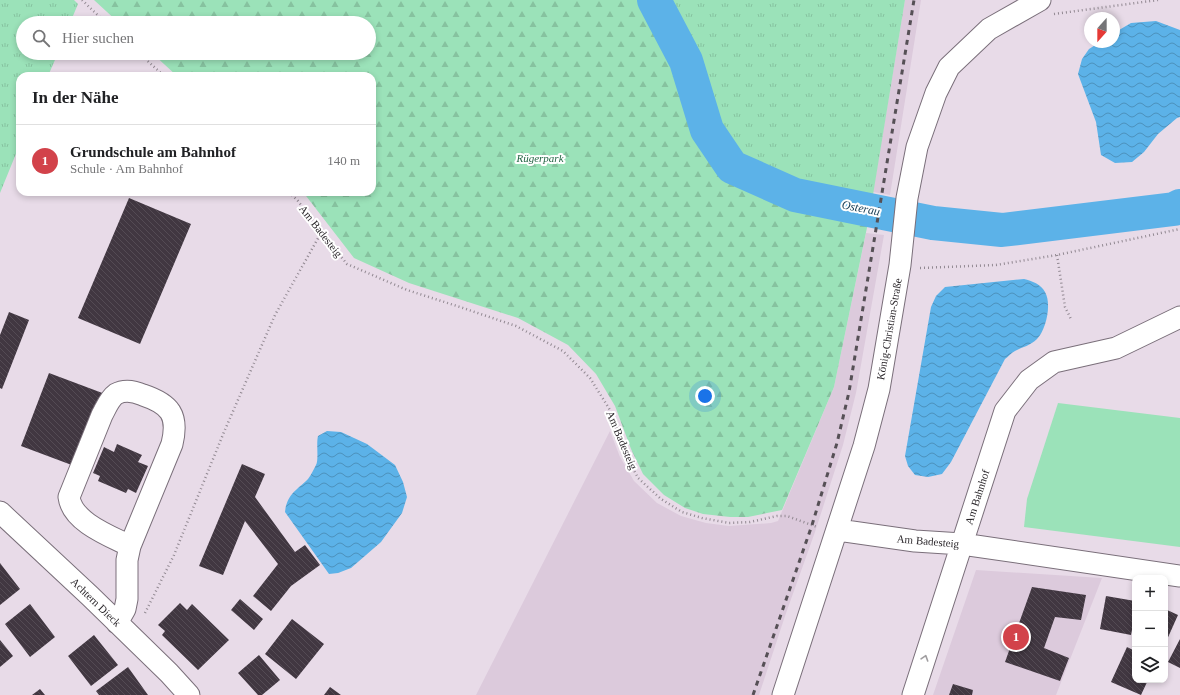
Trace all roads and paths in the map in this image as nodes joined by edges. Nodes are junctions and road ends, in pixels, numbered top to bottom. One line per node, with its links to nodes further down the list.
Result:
1 (82, 0): 4 (path)
2 (1158, 0): 3 (path)
3 (1042, 5): 11 (street, König-Christian-Straße)
4 (99, 16)
5 (147, 60): 6 (path)
6 (160, 72)
7 (293, 196): 9 (path, Am Badesteig)
8 (1180, 229): 10 (path)
9 (322, 233): 15 (path, Am Badesteig); 20 (path)
10 (1057, 255): 11 (path); 13 (path)
11 (900, 265): 15 (street, König-Christian-Straße)
12 (1180, 317): 16 (street, Am Bahnhof)
13 (1070, 319)
14 (0, 512): 19 (street, Achtern Dieck)
15 (838, 530): 16 (street, Am Badesteig); 22 (street, König-Christian-Straße)
16 (962, 544): 18 (street, Am Badesteig); 23 (street, Am Bahnhof, one-way to 16)
17 (130, 546): 17 (street); 19 (street)
18 (1180, 576)
19 (117, 623): 20 (street, Achtern Dieck)
20 (133, 638): 21 (street, Achtern Dieck)
21 (189, 695)
22 (783, 695)
23 (913, 695)

